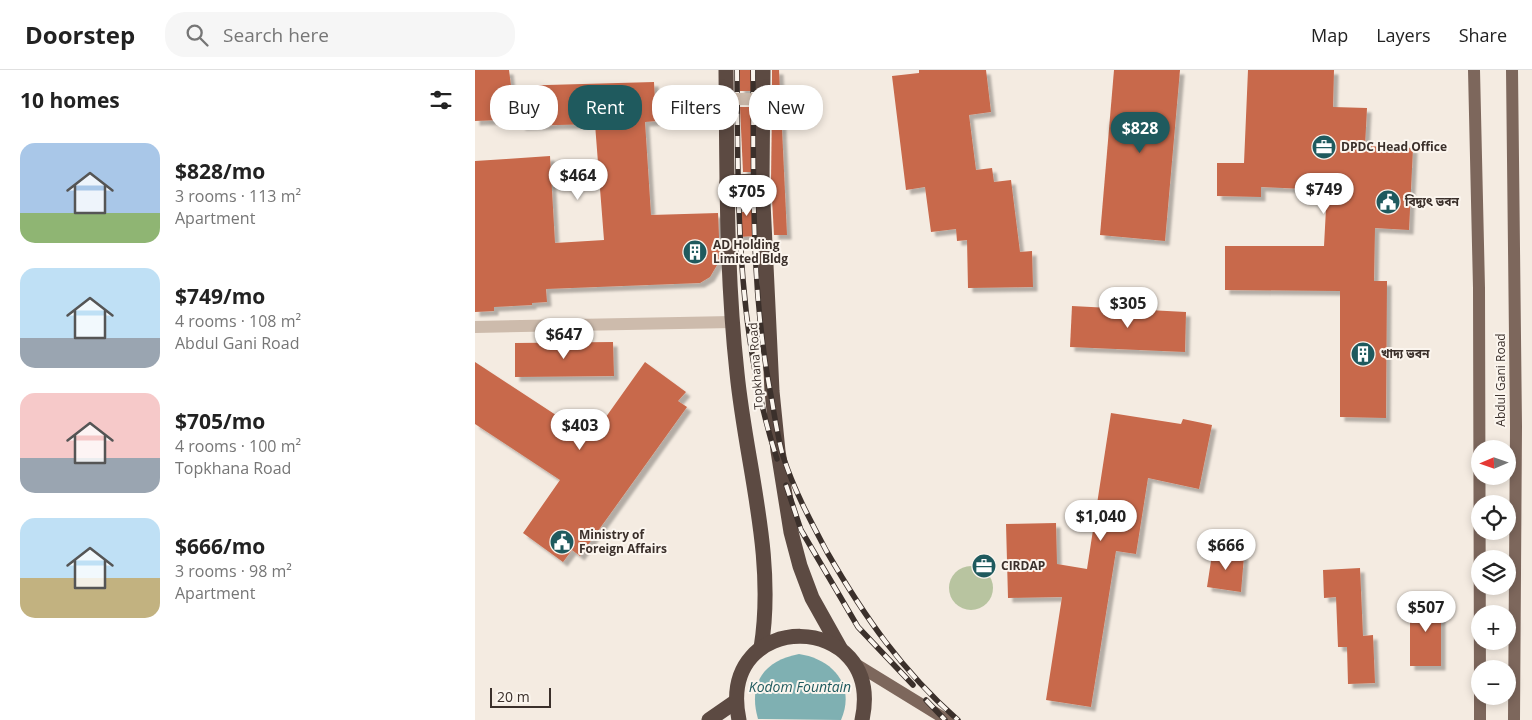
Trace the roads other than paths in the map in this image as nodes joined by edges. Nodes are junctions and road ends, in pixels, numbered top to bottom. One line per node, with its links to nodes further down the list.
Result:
1 (726, 70): 6 (highway, Topkhana Road)
2 (763, 70): 5 (highway, Topkhana Road)
3 (1474, 70): 11 (main road, Abdul Gani Road)
4 (1513, 70): 20 (main road, Abdul Gani Road)
5 (762, 181): 6 (highway); 10 (highway, Topkhana Road)
6 (727, 182): 7 (highway, Topkhana Road)
7 (732, 322): 8 (street); 9 (highway, Topkhana Road)
8 (475, 327)
9 (761, 648): 10 (highway); 13 (highway)
10 (840, 648): 12 (highway)
11 (1480, 660)
12 (854, 663): 17 (highway); 18 (main road)
13 (735, 702): 15 (highway); 16 (highway)
14 (1480, 705): 19 (main road, Abdul Gani Road)
15 (709, 720)
16 (739, 720)
17 (862, 720)
18 (947, 720)
19 (1480, 720)
20 (1514, 720)

